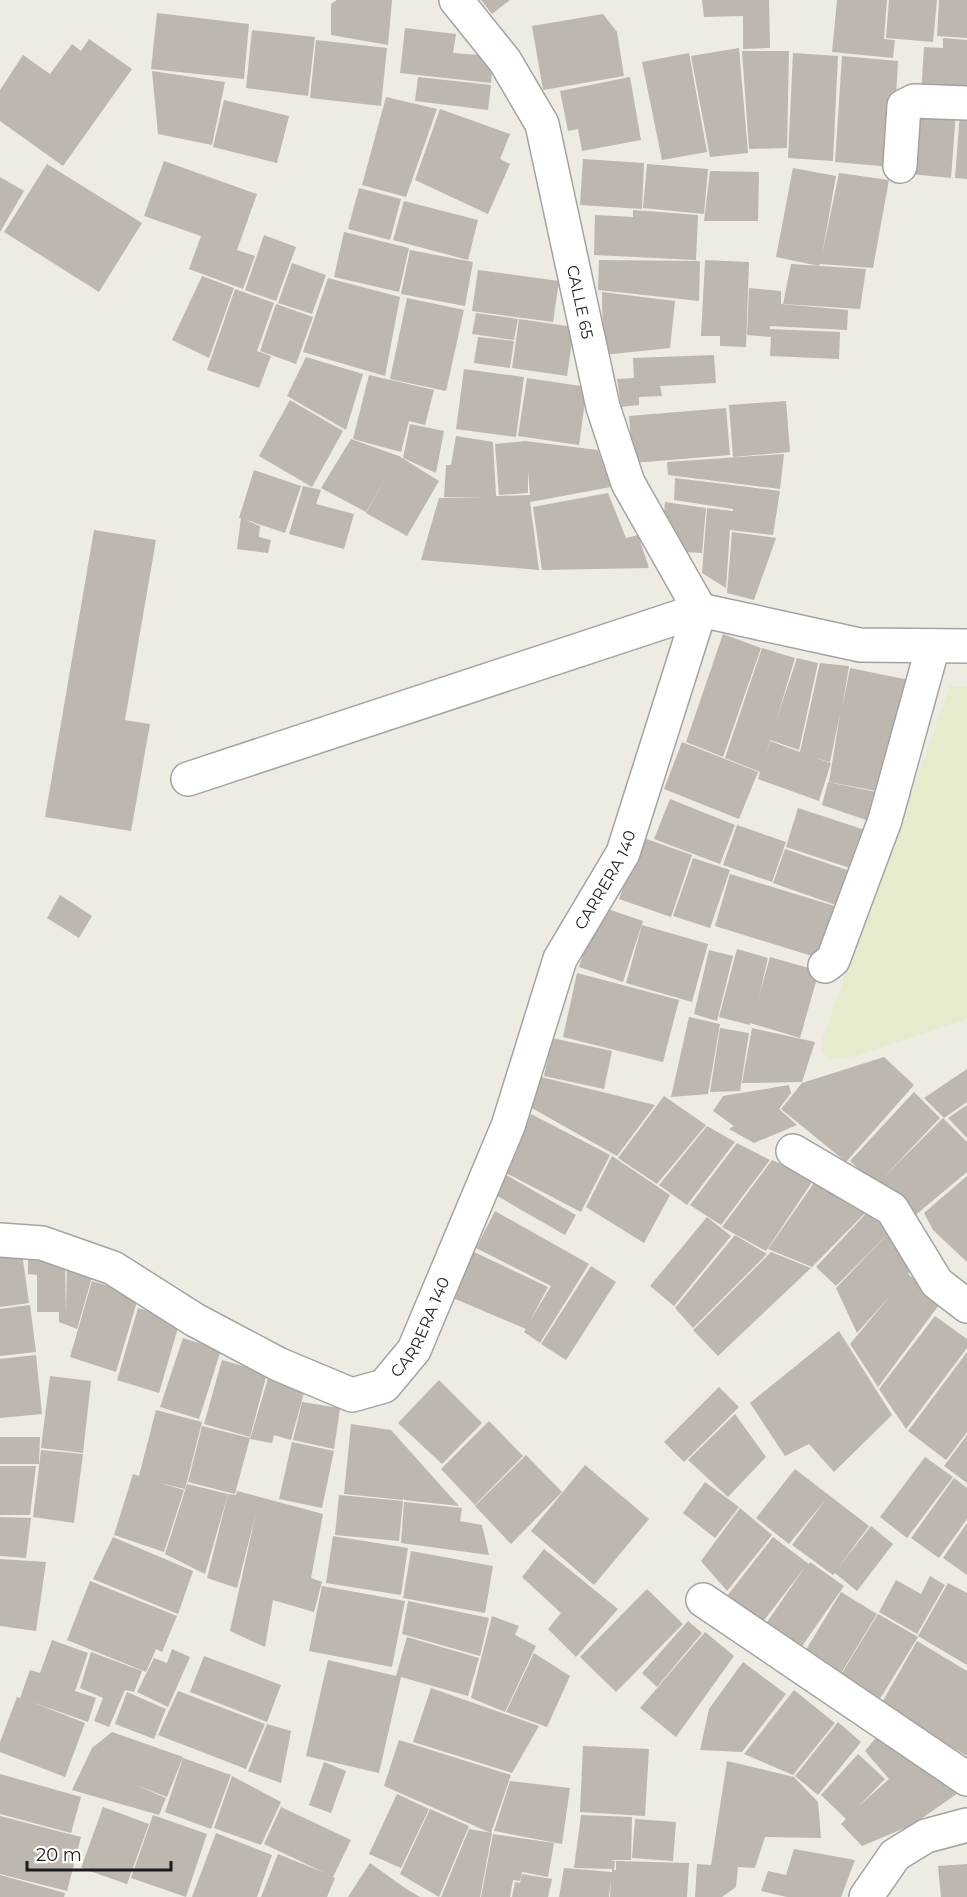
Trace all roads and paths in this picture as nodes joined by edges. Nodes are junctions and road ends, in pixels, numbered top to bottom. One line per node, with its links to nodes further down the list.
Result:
1 (456, 0): 4 (street, CALLE 65)
2 (967, 103): 3 (street)
3 (900, 166)
4 (700, 610): 5 (street); 7 (street); 10 (street, CARRERA 140)
5 (933, 646): 6 (street); 8 (street)
6 (967, 646)
7 (188, 779)
8 (825, 966)
9 (793, 1151): 11 (street)
10 (0, 1240)
11 (967, 1306)
12 (703, 1600): 13 (street)
13 (967, 1779)
14 (967, 1825): 15 (street)
15 (866, 1897)

